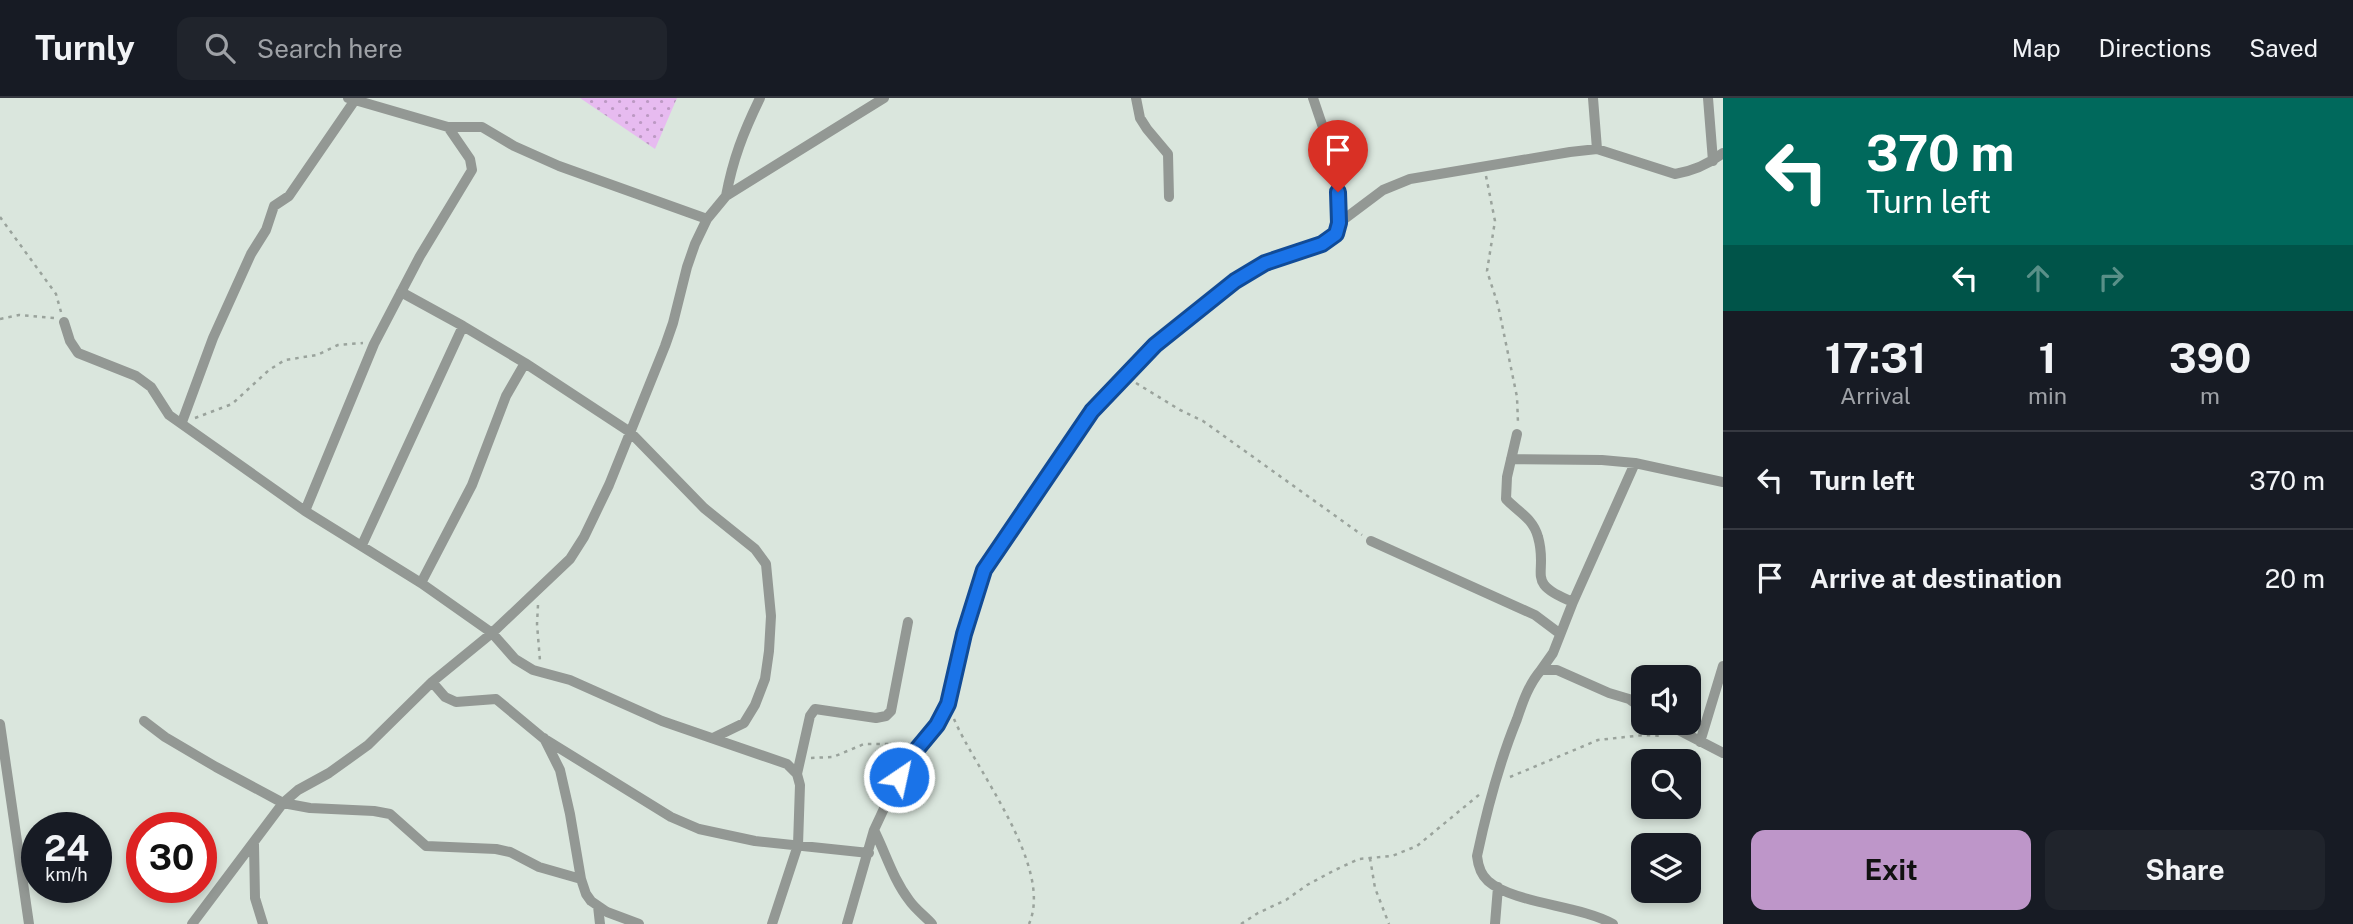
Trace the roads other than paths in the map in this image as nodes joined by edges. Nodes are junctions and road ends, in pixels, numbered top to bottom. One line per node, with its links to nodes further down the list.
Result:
1 (760, 98): 12 (street)
2 (884, 98): 12 (street)
3 (1136, 98): 13 (street)
4 (1313, 98): 15 (street)
5 (1593, 98): 9 (street)
6 (1708, 98): 11 (street)
7 (351, 99): 8 (street); 20 (street)
8 (448, 127): 14 (street); 16 (street)
9 (1597, 149): 11 (street); 15 (street)
10 (1723, 153): 11 (street)
11 (1713, 161)
12 (726, 197): 14 (street)
13 (1169, 197)
14 (707, 219): 21 (street)
15 (1339, 223): 47 (street)
16 (401, 292): 18 (street); 26 (street)
17 (64, 323): 20 (street)
18 (463, 326): 19 (street); 28 (street)
19 (525, 363): 21 (street); 29 (street)
20 (182, 422): 26 (street)
21 (630, 432): 32 (street); 42 (street)
22 (1517, 434): 23 (street)
23 (1511, 459): 24 (street); 30 (street)
24 (1635, 463): 25 (street); 30 (street)
25 (1723, 482)
26 (305, 511): 28 (street)
27 (1371, 541): 33 (street)
28 (362, 545): 29 (street)
29 (421, 583): 32 (street)
30 (1573, 602): 33 (street)
31 (908, 622): 45 (street)
32 (492, 633): 36 (street); 42 (street)
33 (1559, 633): 35 (street)
34 (1723, 666): 43 (street)
35 (1541, 670): 37 (street); 52 (street)
36 (432, 682): 41 (street); 46 (street)
37 (1631, 700)
38 (144, 721): 46 (street)
39 (0, 724): 54 (street)
40 (1686, 735): 43 (street)
41 (543, 738): 49 (street); 51 (street)
42 (713, 738): 45 (street)
43 (1700, 742): 44 (street)
44 (1723, 752)
45 (797, 774): 49 (street)
46 (283, 803): 48 (street); 51 (street)
47 (874, 830): 50 (street); 61 (street)
48 (254, 844): 55 (street); 56 (street)
49 (798, 845): 50 (street); 59 (street)
50 (869, 853): 60 (street)
51 (581, 879): 53 (street)
52 (1498, 887): 62 (street); 63 (street)
53 (598, 906): 57 (street); 58 (street)
54 (29, 924)
55 (192, 924)
56 (263, 924)
57 (600, 924)
58 (639, 924)
59 (772, 924)
60 (847, 924)
61 (932, 924)
62 (1495, 924)
63 (1613, 924)

